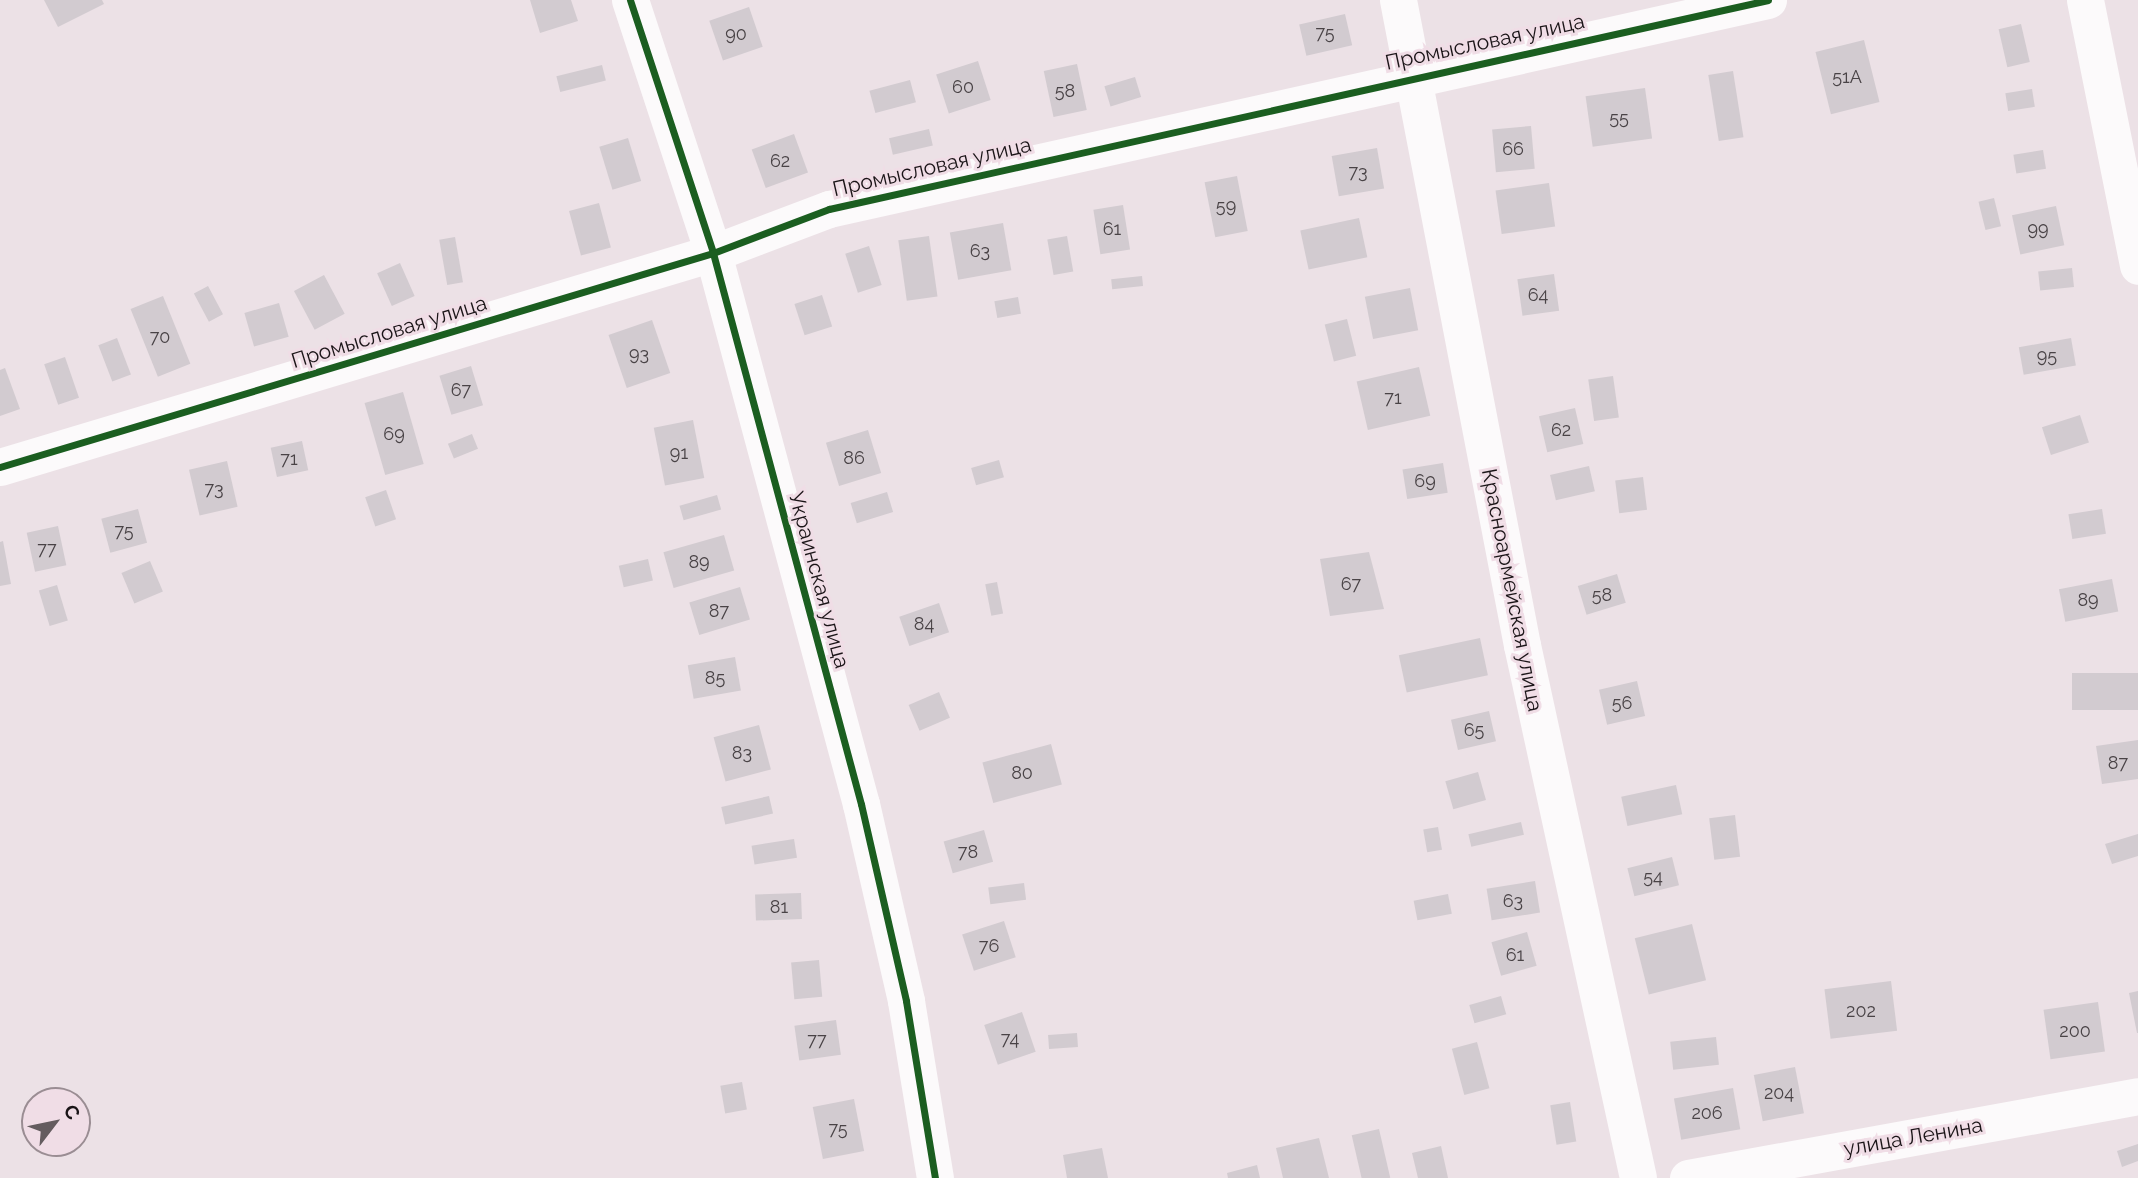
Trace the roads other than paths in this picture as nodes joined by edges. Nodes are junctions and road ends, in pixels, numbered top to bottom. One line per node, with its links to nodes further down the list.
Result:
1 (630, 0): 6 (street, Украинская улица)
2 (1398, 0): 5 (street, Красноармейская улица)
3 (1768, 0): 5 (street, Промысловая улица)
4 (2085, 0): 7 (street)
5 (1411, 75): 6 (street, Промысловая улица); 11 (street, Красноармейская улица)
6 (713, 253): 8 (street, Промысловая улица); 10 (street, Украинская улица)
7 (2138, 266)
8 (0, 467)
9 (2138, 1096): 12 (street, улица Ленина)
10 (935, 1178)
11 (1638, 1178)
12 (1688, 1178)

